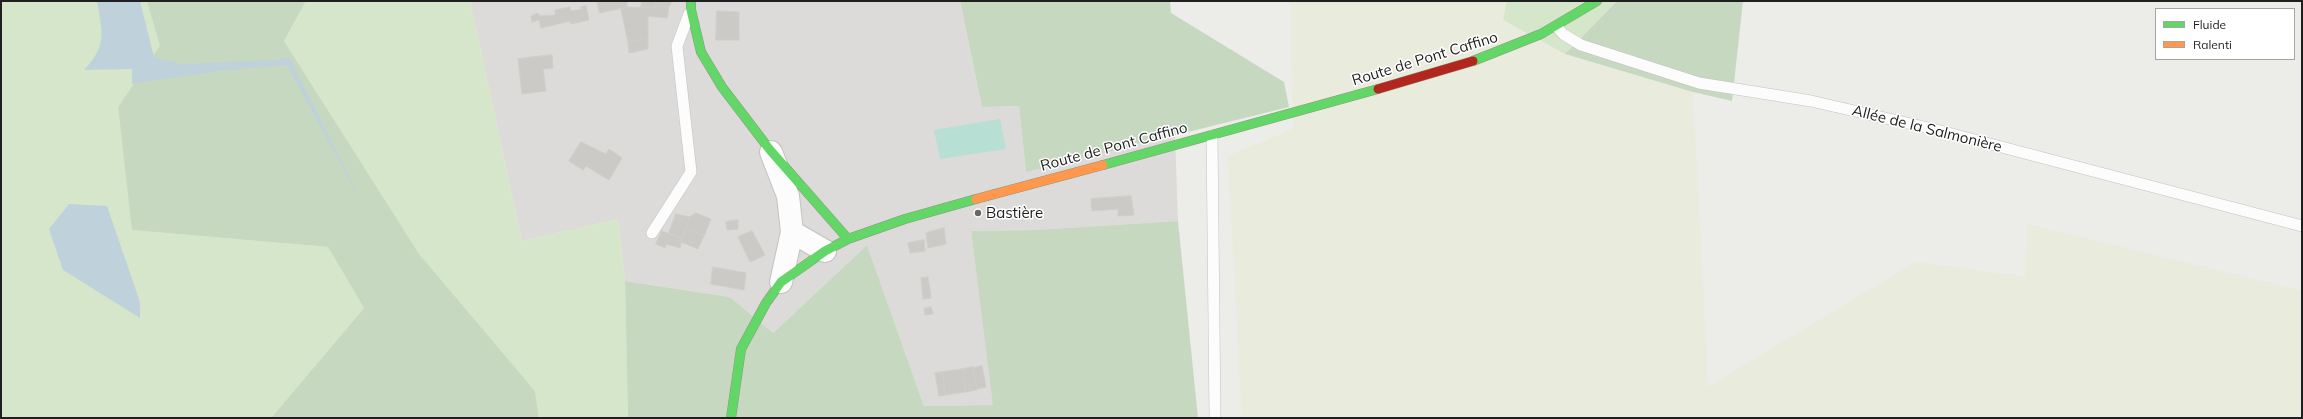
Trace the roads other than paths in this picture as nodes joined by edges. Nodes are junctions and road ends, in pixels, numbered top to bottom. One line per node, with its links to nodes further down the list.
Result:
1 (1597, 1): 3 (street, Route de Pont Caffino)
2 (691, 5): 5 (street); 8 (lane)
3 (1557, 27): 4 (street, Route de Pont Caffino); 6 (lane, Allée de la Salmonière)
4 (1212, 136): 9 (street, Route de Pont Caffino); 13 (lane)
5 (770, 150): 7 (street); 9 (street)
6 (2302, 226)
7 (792, 232): 10 (street); 11 (street)
8 (652, 233)
9 (848, 239): 10 (street, Route de Pont Caffino)
10 (825, 251): 11 (street, Route de Pont Caffino)
11 (781, 282): 12 (street, Route de Pont Caffino)
12 (731, 418)
13 (1215, 418)

